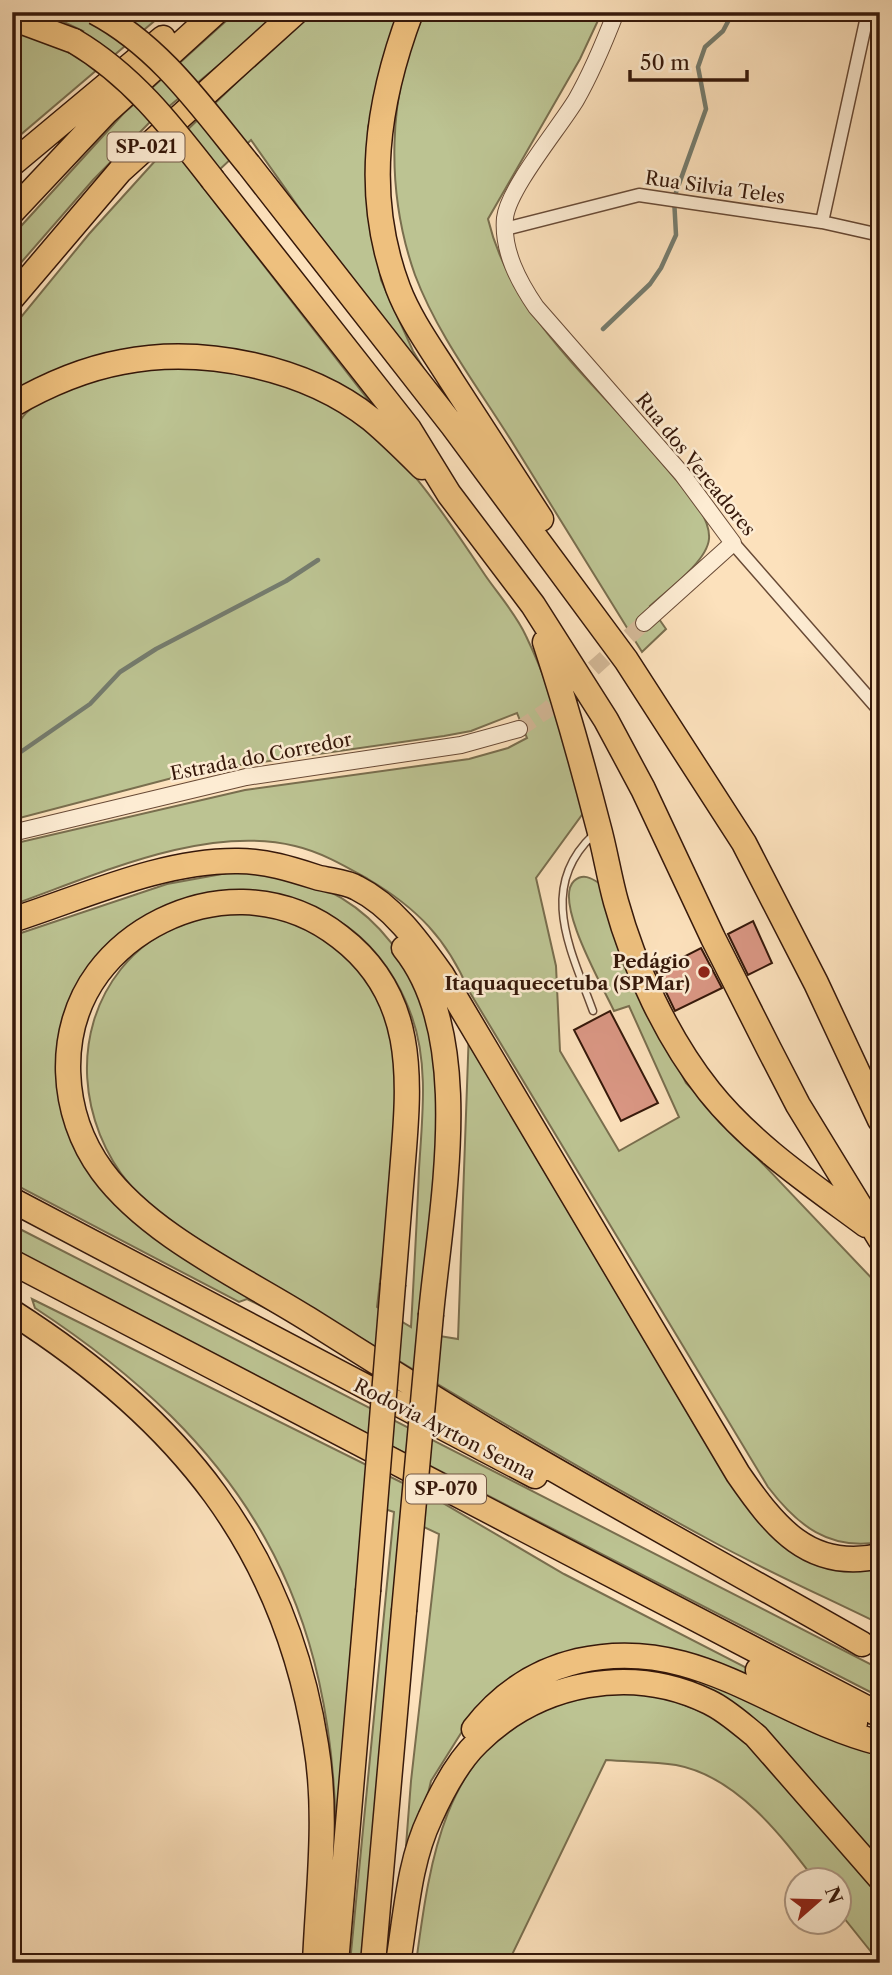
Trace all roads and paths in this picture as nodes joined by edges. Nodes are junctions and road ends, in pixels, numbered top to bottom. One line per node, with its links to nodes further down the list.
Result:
1 (95, 12): 22 (highway, bridge)
2 (202, 12): 9 (highway)
3 (216, 12): 10 (highway, SP-021)
4 (296, 12): 16 (highway, SP-021)
5 (411, 12): 22 (highway)
6 (616, 12): 12 (street)
7 (868, 12): 11 (street)
8 (12, 18): 18 (highway, bridge)
9 (12, 164)
10 (12, 212)
11 (822, 222): 12 (street, Rua Silvia Teles); 13 (street, Rua Silvia Teles)
12 (505, 229): 19 (street, Rua dos Vereadores)
13 (865, 232): 14 (street, Rua Silvia Teles); 15 (street)
14 (880, 235)
15 (880, 247)
16 (12, 298)
17 (13, 405): 18 (highway)
18 (449, 494): 20 (highway)
19 (733, 542): 21 (street); 23 (street, Rua dos Vereadores)
20 (533, 605): 25 (highway); 34 (highway)
21 (644, 624)
22 (626, 660): 29 (highway)
23 (880, 711)
24 (519, 729): 26 (street, Estrada do Corredor)
25 (599, 829): 30 (lane); 34 (highway)
26 (12, 833)
27 (317, 878): 28 (highway); 38 (highway); 47 (highway, bridge)
28 (12, 920)
29 (816, 983): 31 (highway); 32 (highway)
30 (593, 1011)
31 (880, 1097)
32 (880, 1120)
33 (12, 1200): 39 (highway, Rodovia Ayrton Senna / SP-070)
34 (878, 1236)
35 (12, 1262): 37 (highway, SP-070)
36 (12, 1312): 45 (highway)
37 (576, 1556): 40 (highway, SP-070); 41 (highway)
38 (880, 1556)
39 (871, 1649): 46 (highway, bridge)
40 (880, 1715)
41 (880, 1737)
42 (880, 1743): 43 (highway)
43 (445, 1789): 44 (highway); 48 (highway)
44 (880, 1878)
45 (315, 1963)
46 (336, 1963)
47 (373, 1963)
48 (398, 1963)

